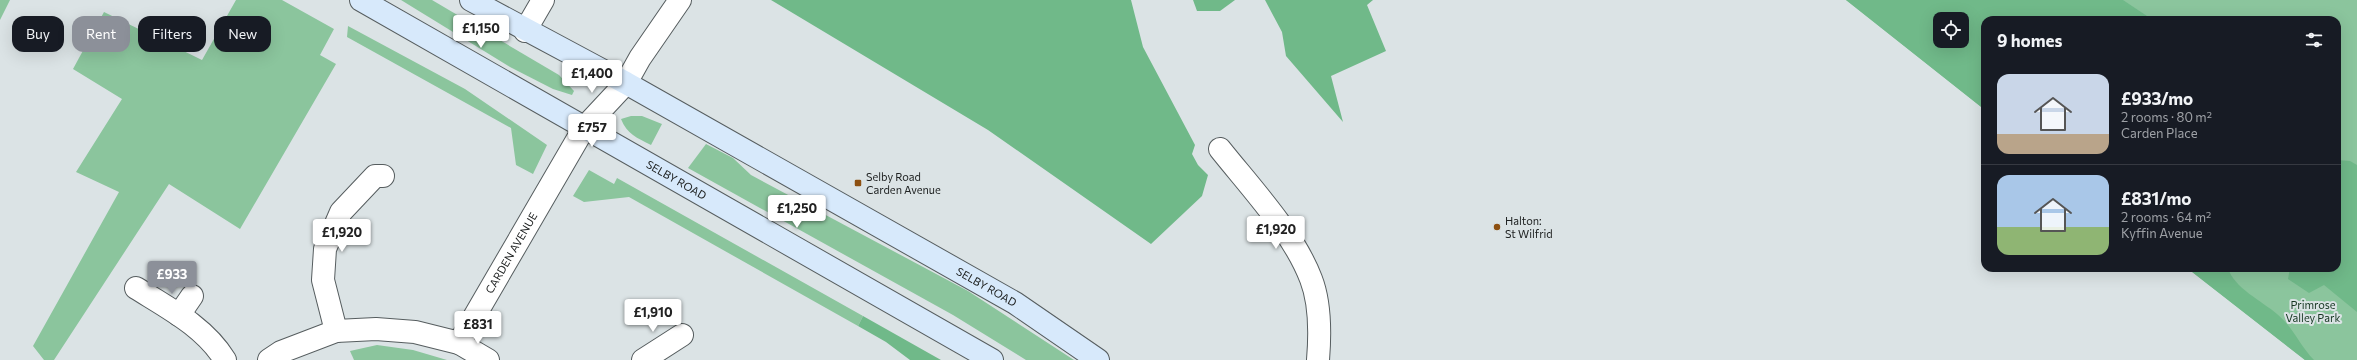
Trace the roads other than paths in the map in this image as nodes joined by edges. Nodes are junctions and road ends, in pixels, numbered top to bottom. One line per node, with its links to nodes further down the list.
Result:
1 (361, 0): 7 (main road, SELBY ROAD)
2 (471, 0): 5 (main road, SELBY ROAD)
3 (543, 0): 5 (street)
4 (680, 0): 6 (street, CARDEN AVENUE)
5 (525, 30): 6 (main road, SELBY ROAD)
6 (626, 83): 7 (street, CARDEN AVENUE); 21 (main road, SELBY ROAD)
7 (584, 128): 15 (street, CARDEN AVENUE); 20 (main road, SELBY ROAD)
8 (1220, 150): 22 (street)
9 (383, 176): 13 (street)
10 (136, 288): 12 (street)
11 (192, 296): 12 (street)
12 (179, 315): 16 (street)
13 (336, 331): 15 (street); 17 (street)
14 (682, 335): 19 (street)
15 (459, 343): 18 (street)
16 (225, 360)
17 (269, 360)
18 (488, 360)
19 (643, 360)
20 (992, 360)
21 (1098, 360)
22 (1318, 360)

